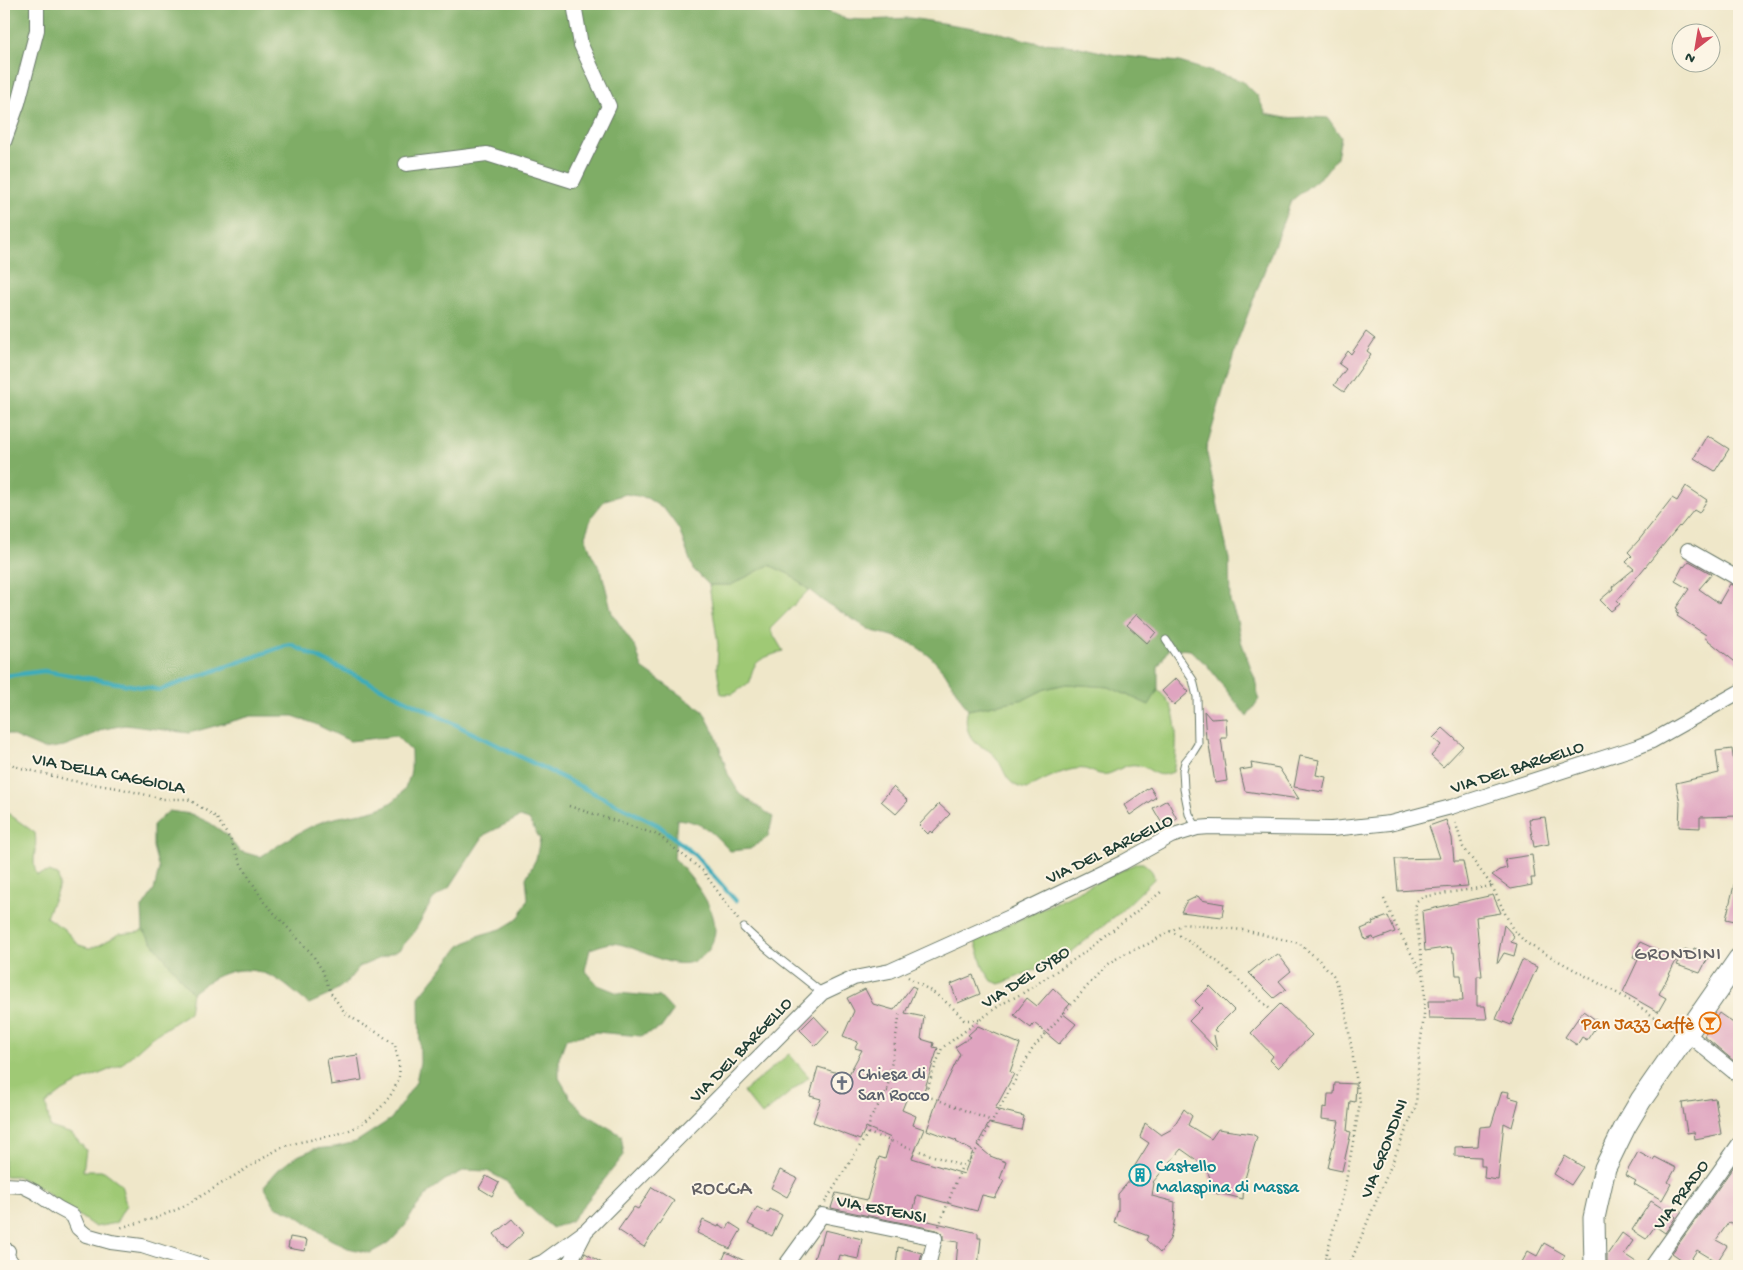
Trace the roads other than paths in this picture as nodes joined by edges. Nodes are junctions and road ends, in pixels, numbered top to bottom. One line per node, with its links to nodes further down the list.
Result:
1 (37, 4): 3 (street)
2 (574, 4): 4 (street)
3 (4, 142)
4 (406, 164)
5 (1688, 550): 6 (street)
6 (1739, 579)
7 (1166, 640): 9 (lane)
8 (1739, 692): 9 (street, VIA DEL BARGELLO)
9 (1197, 828): 12 (street, VIA DEL BARGELLO)
10 (744, 928): 12 (lane)
11 (1739, 959): 13 (main road)
12 (822, 993): 17 (street, VIA DEL BARGELLO)
13 (1688, 1031): 14 (street); 26 (main road)
14 (1739, 1076)
15 (1739, 1144): 27 (street, VIA PRADO)
16 (4, 1185): 21 (street)
17 (587, 1230): 22 (street); 23 (street)
18 (6, 1250): 19 (lane); 20 (lane)
19 (10, 1266)
20 (18, 1266)
21 (204, 1266)
22 (533, 1266)
23 (568, 1266)
24 (785, 1266): 25 (street, VIA ESTENSI)
25 (928, 1266)
26 (1595, 1266)
27 (1652, 1266)

